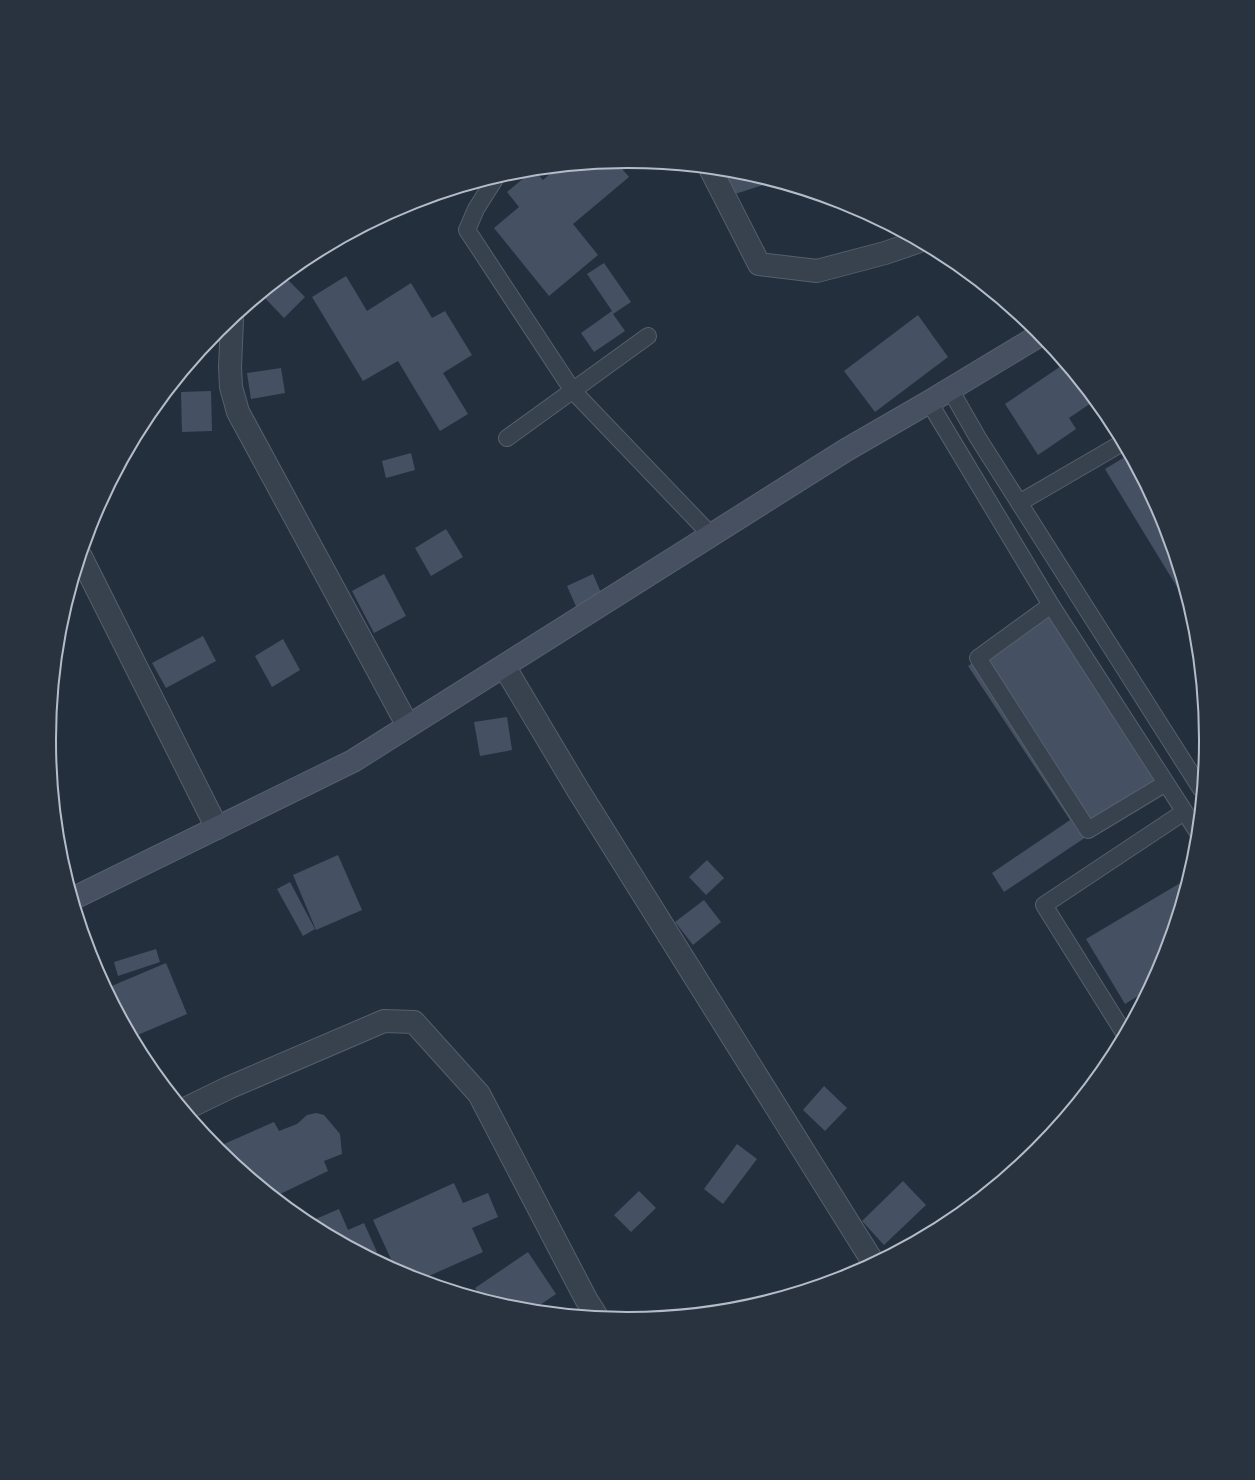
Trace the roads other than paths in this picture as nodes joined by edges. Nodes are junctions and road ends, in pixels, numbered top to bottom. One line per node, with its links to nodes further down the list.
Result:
1 (713, 175): 3 (street)
2 (491, 185): 8 (lane)
3 (911, 244)
4 (232, 328): 17 (street)
5 (648, 336): 8 (lane)
6 (1034, 338): 7 (street)
7 (950, 389): 9 (street); 12 (lane)
8 (574, 391): 10 (lane); 13 (lane)
9 (929, 402): 13 (street); 15 (lane)
10 (507, 438)
11 (1117, 446): 12 (lane)
12 (1019, 502): 18 (lane)
13 (710, 535): 16 (street)
14 (84, 563): 22 (street)
15 (1051, 605): 19 (lane); 19 (lane)
16 (504, 666): 17 (street); 26 (street)
17 (408, 726): 22 (street)
18 (1198, 778)
19 (1166, 783): 20 (lane)
20 (1184, 812): 21 (lane); 24 (lane)
21 (1192, 824)
22 (217, 828): 23 (street)
23 (78, 896)
24 (1121, 1027)
25 (190, 1107): 27 (street)
26 (870, 1257)
27 (593, 1310)

